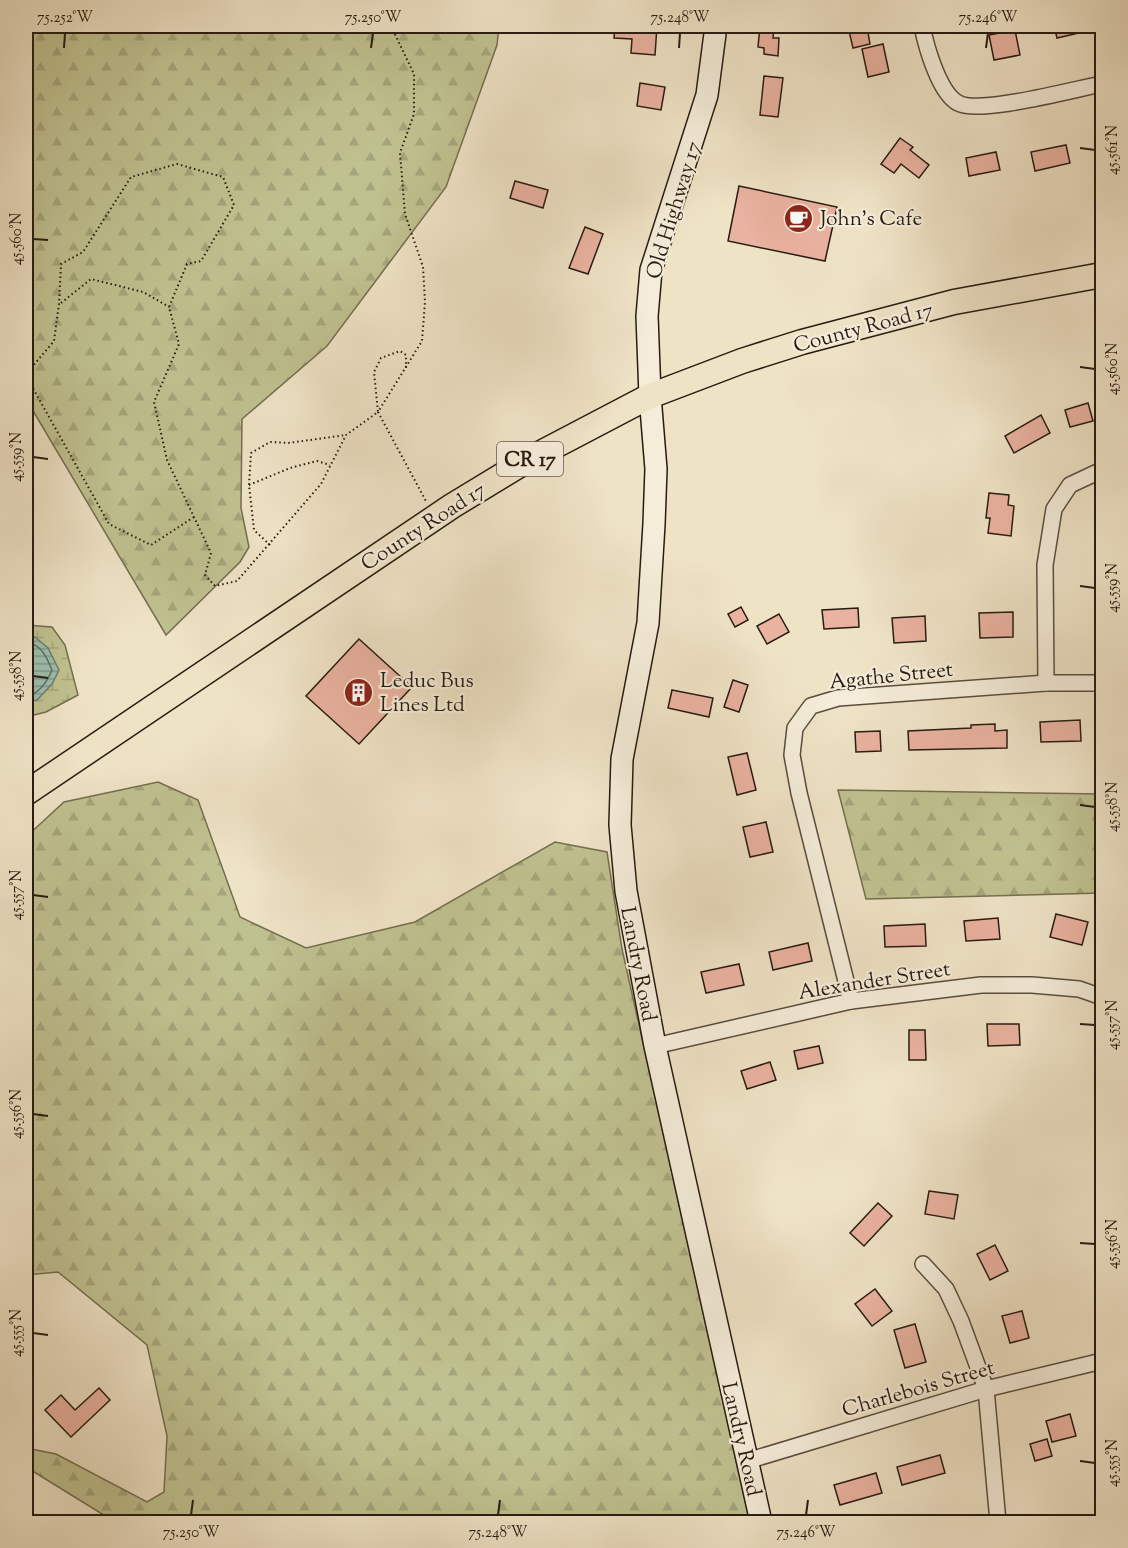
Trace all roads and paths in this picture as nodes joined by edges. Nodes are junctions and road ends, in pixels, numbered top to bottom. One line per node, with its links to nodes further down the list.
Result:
1 (391, 26): 8 (path)
2 (716, 26): 11 (main road, Old Highway 17)
3 (922, 26): 4 (street)
4 (1102, 84)
5 (1102, 275): 11 (main road, County Road 17 / CR 17)
6 (59, 304): 7 (path); 7 (path); 9 (path)
7 (169, 307): 17 (path)
8 (406, 368): 12 (path); 12 (path)
9 (30, 383): 10 (path); 17 (path)
10 (26, 387)
11 (650, 396): 18 (main road, County Road 17 / CR 17); 25 (main road, Landry Road)
12 (378, 412): 13 (path); 18 (path)
13 (346, 435): 14 (path); 16 (path)
14 (331, 465): 16 (path); 19 (path)
15 (1102, 470): 20 (street)
16 (249, 485): 19 (path)
17 (194, 517): 19 (path)
18 (435, 518): 22 (main road, County Road 17 / CR 17)
19 (270, 546)
20 (1046, 683): 21 (street, Agathe Street); 24 (street, Agathe Street)
21 (1102, 683)
22 (26, 793)
23 (1102, 997): 24 (street, Alexander Street)
24 (851, 1000): 25 (street, Alexander Street)
25 (655, 1046): 29 (main road, Landry Road)
26 (923, 1264): 28 (street)
27 (1102, 1361): 28 (street, Charlebois Street)
28 (986, 1389): 29 (street, Charlebois Street); 31 (street)
29 (747, 1461): 30 (main road, Landry Road)
30 (761, 1522)
31 (998, 1522)

